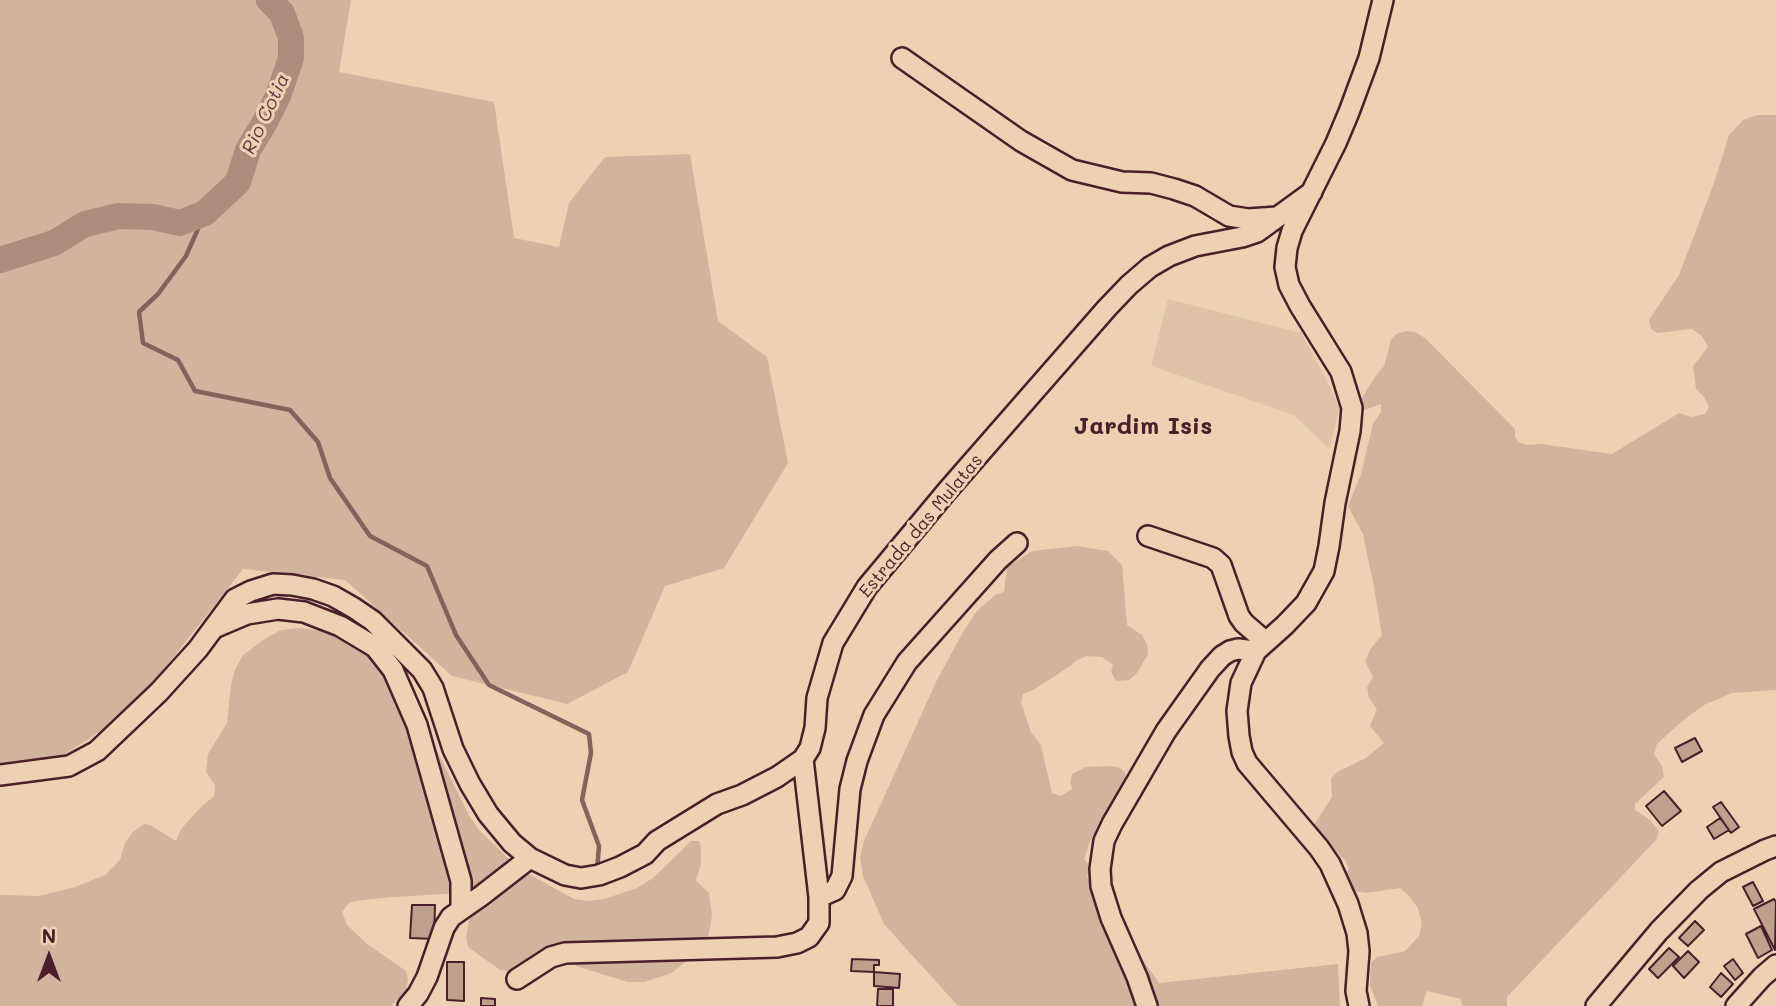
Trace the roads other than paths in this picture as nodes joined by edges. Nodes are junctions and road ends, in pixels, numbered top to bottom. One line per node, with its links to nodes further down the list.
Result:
1 (1383, 0): 3 (street)
2 (902, 58): 4 (street)
3 (1312, 192): 4 (street, Estrada das Mulatas); 8 (street)
4 (1277, 217): 9 (street, Estrada das Mulatas)
5 (1148, 536): 8 (street)
6 (1017, 543): 13 (street)
7 (213, 628): 10 (street); 12 (street); 14 (street)
8 (1261, 646): 18 (street); 19 (street)
9 (803, 759): 12 (street); 13 (street)
10 (0, 775)
11 (1776, 846): 20 (street)
12 (530, 858): 14 (street)
13 (819, 897): 16 (street)
14 (461, 909): 17 (street)
15 (1776, 965): 21 (street)
16 (517, 979)
17 (408, 1006)
18 (1147, 1006)
19 (1359, 1006)
20 (1596, 1006)
21 (1736, 1006)

